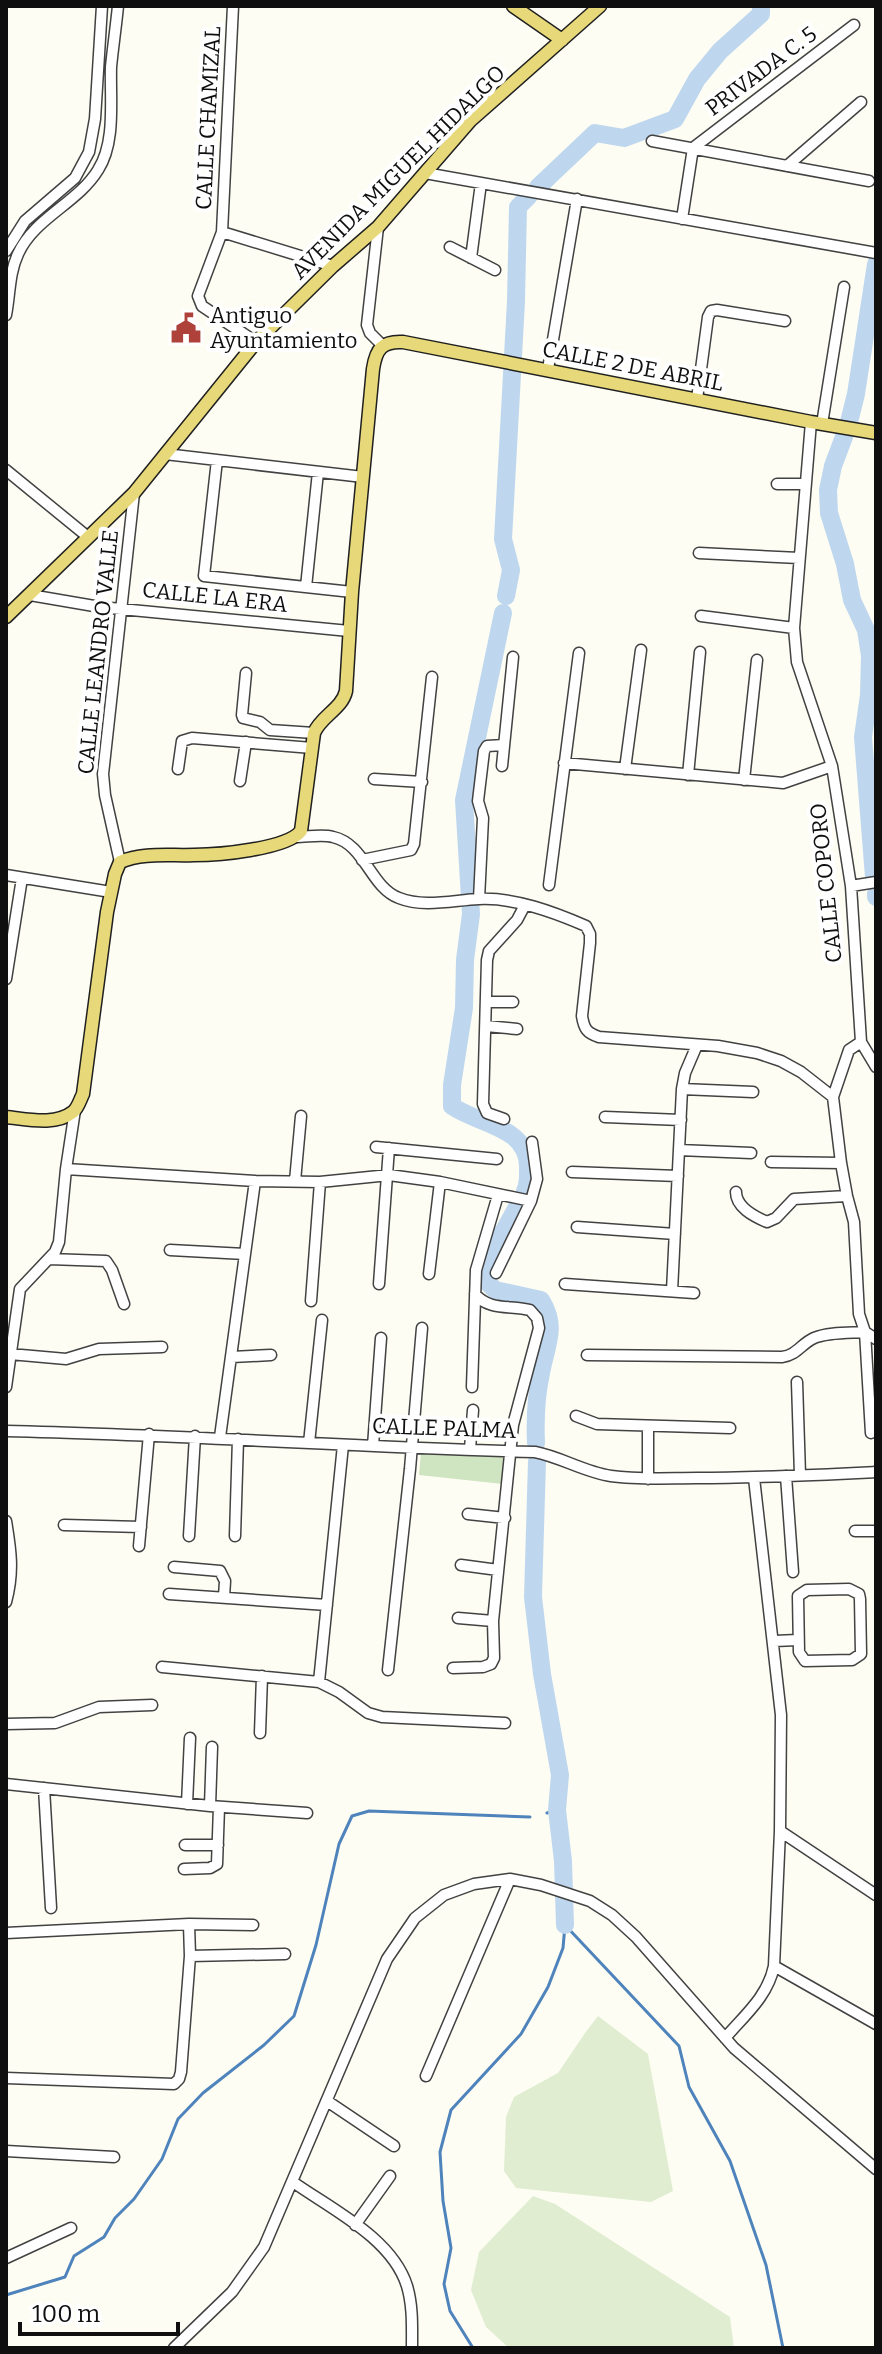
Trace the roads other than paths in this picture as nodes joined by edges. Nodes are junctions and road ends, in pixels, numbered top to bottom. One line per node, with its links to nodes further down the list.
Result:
1 (102, 6): 22 (street)
2 (118, 6): 28 (street)
3 (233, 6): 20 (street, CALLE CHAMIZAL)
4 (513, 6): 7 (main road)
5 (600, 6): 8 (main road, AVENIDA MIGUEL HIDALGO)
6 (854, 25): 12 (street, PRIVADA C. 5)
7 (547, 30): 8 (main road); 9 (main road)
8 (562, 40): 9 (main road, AVENIDA MIGUEL HIDALGO)
9 (548, 53): 14 (main road, AVENIDA MIGUEL HIDALGO)
10 (861, 102): 13 (street)
11 (652, 141): 12 (street)
12 (693, 148): 13 (street); 18 (street)
13 (787, 166): 15 (street)
14 (425, 173): 16 (street); 19 (main road, AVENIDA MIGUEL HIDALGO)
15 (869, 181)
16 (481, 183): 17 (street); 24 (street)
17 (577, 199): 18 (street); 32 (street)
18 (682, 219): 23 (street)
19 (378, 227): 25 (main road, AVENIDA MIGUEL HIDALGO); 31 (street)
20 (222, 232): 25 (street); 30 (street, CALLE CHAMIZAL)
21 (450, 247): 24 (street)
22 (6, 251)
23 (876, 253)
24 (471, 258): 26 (street)
25 (333, 266): 30 (main road, AVENIDA MIGUEL HIDALGO)
26 (495, 270)
27 (844, 287): 34 (street, CALLE COPORO)
28 (6, 315)
29 (785, 321): 33 (street)
30 (256, 342): 36 (main road, AVENIDA MIGUEL HIDALGO)
31 (382, 345): 32 (main road, CALLE 2 DE ABRIL); 40 (main road)
32 (548, 369): 33 (main road, CALLE 2 DE ABRIL)
33 (697, 399): 34 (main road, CALLE 2 DE ABRIL)
34 (816, 423): 35 (main road, CALLE 2 DE ABRIL); 42 (street, CALLE COPORO)
35 (876, 433)
36 (165, 454): 37 (street); 43 (main road, AVENIDA MIGUEL HIDALGO)
37 (217, 460): 39 (street); 47 (street)
38 (6, 470): 44 (street)
39 (318, 472): 40 (street); 47 (street)
40 (363, 477): 48 (main road)
41 (777, 484): 42 (street)
42 (805, 484): 46 (street, CALLE COPORO)
43 (134, 493): 44 (main road, AVENIDA MIGUEL HIDALGO); 50 (street, CALLE LEANDRO VALLE)
44 (88, 537): 49 (main road, AVENIDA MIGUEL HIDALGO)
45 (699, 553): 46 (street)
46 (799, 558): 53 (street, CALLE COPORO)
47 (306, 587): 48 (street)
48 (352, 592): 54 (main road)
49 (30, 595): 50 (street, CALLE LA ERA); 52 (main road, AVENIDA MIGUEL HIDALGO)
50 (122, 608): 54 (street, CALLE LA ERA); 78 (street, CALLE LEANDRO VALLE)
51 (701, 616): 53 (street)
52 (6, 617)
53 (794, 628): 68 (street, CALLE COPORO)
54 (349, 631): 62 (main road)
55 (641, 650): 70 (street)
56 (700, 652): 71 (street)
57 (579, 653): 66 (street)
58 (513, 657): 64 (street)
59 (757, 660): 73 (street)
60 (246, 673): 62 (street)
61 (432, 677): 75 (street)
62 (314, 733): 65 (main road)
63 (246, 742): 65 (street); 69 (street); 74 (street)
64 (504, 745): 67 (street); 85 (street)
65 (312, 748): 76 (main road)
66 (564, 763): 70 (street); 82 (street)
67 (502, 766)
68 (832, 766): 73 (street); 83 (street, CALLE COPORO)
69 (178, 769)
70 (625, 769): 71 (street)
71 (688, 775): 73 (street)
72 (374, 779): 75 (street)
73 (744, 780)
74 (240, 781)
75 (422, 782): 77 (street)
76 (296, 837): 77 (street); 78 (main road)
77 (362, 860): 85 (street)
78 (120, 862): 84 (main road)
79 (6, 875): 80 (street)
80 (22, 878): 84 (street); 87 (street)
81 (876, 882): 83 (street)
82 (549, 885)
83 (851, 886): 92 (street, CALLE COPORO)
84 (111, 892): 98 (main road)
85 (479, 899): 86 (street)
86 (525, 905): 88 (street); 93 (street)
87 (6, 979)
88 (486, 1002): 89 (street); 90 (street)
89 (513, 1002)
90 (486, 1026): 91 (street); 102 (street)
91 (517, 1029)
92 (861, 1042): 94 (street); 97 (street)
93 (697, 1045): 95 (street); 97 (street)
94 (876, 1067)
95 (682, 1089): 96 (street); 103 (street)
96 (753, 1092)
97 (833, 1097): 111 (street)
98 (75, 1110): 100 (main road); 112 (street)
99 (301, 1116): 117 (street)
100 (6, 1117)
101 (605, 1117): 103 (street)
102 (504, 1119)
103 (681, 1120): 107 (street)
104 (532, 1142): 123 (street)
105 (376, 1147): 106 (street)
106 (389, 1148): 109 (street); 114 (street)
107 (679, 1150): 108 (street); 115 (street)
108 (751, 1153)
109 (497, 1159)
110 (771, 1162): 111 (street)
111 (841, 1163): 122 (street)
112 (66, 1169): 116 (street); 128 (street)
113 (572, 1172): 115 (street)
114 (389, 1175): 118 (street); 119 (street); 131 (street)
115 (678, 1176): 125 (street)
116 (255, 1181): 117 (street); 127 (street)
117 (295, 1181): 118 (street)
118 (320, 1182): 136 (street)
119 (440, 1182): 121 (street); 130 (street)
120 (736, 1192): 122 (street)
121 (498, 1195): 123 (street); 135 (street)
122 (847, 1196): 141 (street)
123 (531, 1201): 129 (street)
124 (577, 1227): 125 (street)
125 (675, 1234): 133 (street)
126 (170, 1250): 127 (street)
127 (245, 1254): 148 (street)
128 (49, 1259): 137 (street); 140 (street)
129 (496, 1273)
130 (429, 1274)
131 (379, 1284)
132 (565, 1284): 133 (street)
133 (672, 1291): 134 (street)
134 (694, 1293)
135 (475, 1294): 151 (street); 167 (street)
136 (311, 1301)
137 (124, 1304)
138 (322, 1320): 162 (street)
139 (422, 1328): 165 (street)
140 (10, 1332): 145 (street)
141 (865, 1332): 143 (street); 147 (street); 157 (street)
142 (381, 1338): 164 (street)
143 (876, 1339)
144 (162, 1347): 145 (street)
145 (10, 1354): 150 (street)
146 (271, 1355): 148 (street)
147 (587, 1355)
148 (232, 1357): 160 (street)
149 (797, 1382): 169 (street)
150 (6, 1387)
151 (472, 1387)
152 (473, 1410): 166 (street)
153 (576, 1416): 154 (street)
154 (648, 1426): 155 (street); 172 (street)
155 (730, 1428)
156 (6, 1431): 158 (street, CALLE PALMA)
157 (871, 1433)
158 (149, 1434): 159 (street, CALLE PALMA); 177 (street)
159 (195, 1436): 160 (street, CALLE PALMA); 180 (street)
160 (220, 1437): 161 (street, CALLE PALMA)
161 (238, 1439): 162 (street, CALLE PALMA); 181 (street)
162 (309, 1443): 163 (street, CALLE PALMA)
163 (343, 1445): 164 (street, CALLE PALMA); 190 (street)
164 (373, 1446): 165 (street, CALLE PALMA)
165 (412, 1447): 166 (street, CALLE PALMA); 197 (street)
166 (470, 1449): 167 (street, CALLE PALMA)
167 (510, 1451): 172 (street, CALLE PALMA); 174 (street)
168 (876, 1472): 169 (street, CALLE PALMA)
169 (800, 1475): 170 (street, CALLE PALMA)
170 (786, 1476): 171 (street, CALLE PALMA); 186 (street)
171 (754, 1478): 172 (street, CALLE PALMA); 194 (street)
172 (648, 1479)
173 (468, 1514): 174 (street)
174 (505, 1518): 185 (street)
175 (6, 1521): 189 (street)
176 (64, 1525): 177 (street)
177 (141, 1527): 182 (street)
178 (855, 1531): 179 (street)
179 (876, 1531)
180 (189, 1536)
181 (235, 1536)
182 (139, 1546)
183 (461, 1565): 185 (street)
184 (174, 1567): 188 (street)
185 (498, 1570): 192 (street)
186 (793, 1572)
187 (169, 1594): 188 (street)
188 (224, 1597): 190 (street)
189 (6, 1602)
190 (327, 1605): 199 (street)
191 (458, 1618): 192 (street)
192 (493, 1621): 196 (street)
193 (798, 1640): 193 (street); 194 (street)
194 (774, 1641): 211 (street)
195 (162, 1667): 198 (street)
196 (453, 1668)
197 (388, 1670)
198 (262, 1676): 199 (street); 203 (street)
199 (319, 1682): 201 (street)
200 (152, 1705): 202 (street)
201 (505, 1723)
202 (6, 1724)
203 (260, 1733)
204 (190, 1738): 208 (street)
205 (212, 1747): 209 (street)
206 (6, 1784): 207 (street)
207 (44, 1788): 208 (street); 217 (street)
208 (187, 1804): 209 (street)
209 (214, 1807): 210 (street); 213 (street)
210 (307, 1813)
211 (780, 1831): 216 (street); 223 (street)
212 (185, 1845): 213 (street)
213 (218, 1845): 214 (street)
214 (184, 1869)
215 (510, 1879): 225 (street); 226 (street); 228 (street)
216 (876, 1895)
217 (51, 1908)
218 (189, 1924): 219 (street); 220 (street); 222 (street)
219 (253, 1925)
220 (6, 1933)
221 (285, 1954): 222 (street)
222 (190, 1956): 227 (street)
223 (774, 1966): 224 (street); 225 (street)
224 (876, 2024)
225 (725, 2038): 232 (street)
226 (426, 2076)
227 (6, 2078)
228 (327, 2101): 229 (street); 234 (street)
229 (394, 2146)
230 (6, 2151): 231 (street)
231 (114, 2157)
232 (876, 2169)
233 (390, 2176): 235 (street)
234 (293, 2182): 235 (street); 238 (street)
235 (355, 2225): 239 (street)
236 (71, 2228): 237 (street)
237 (6, 2258)
238 (174, 2348)
239 (412, 2348)

